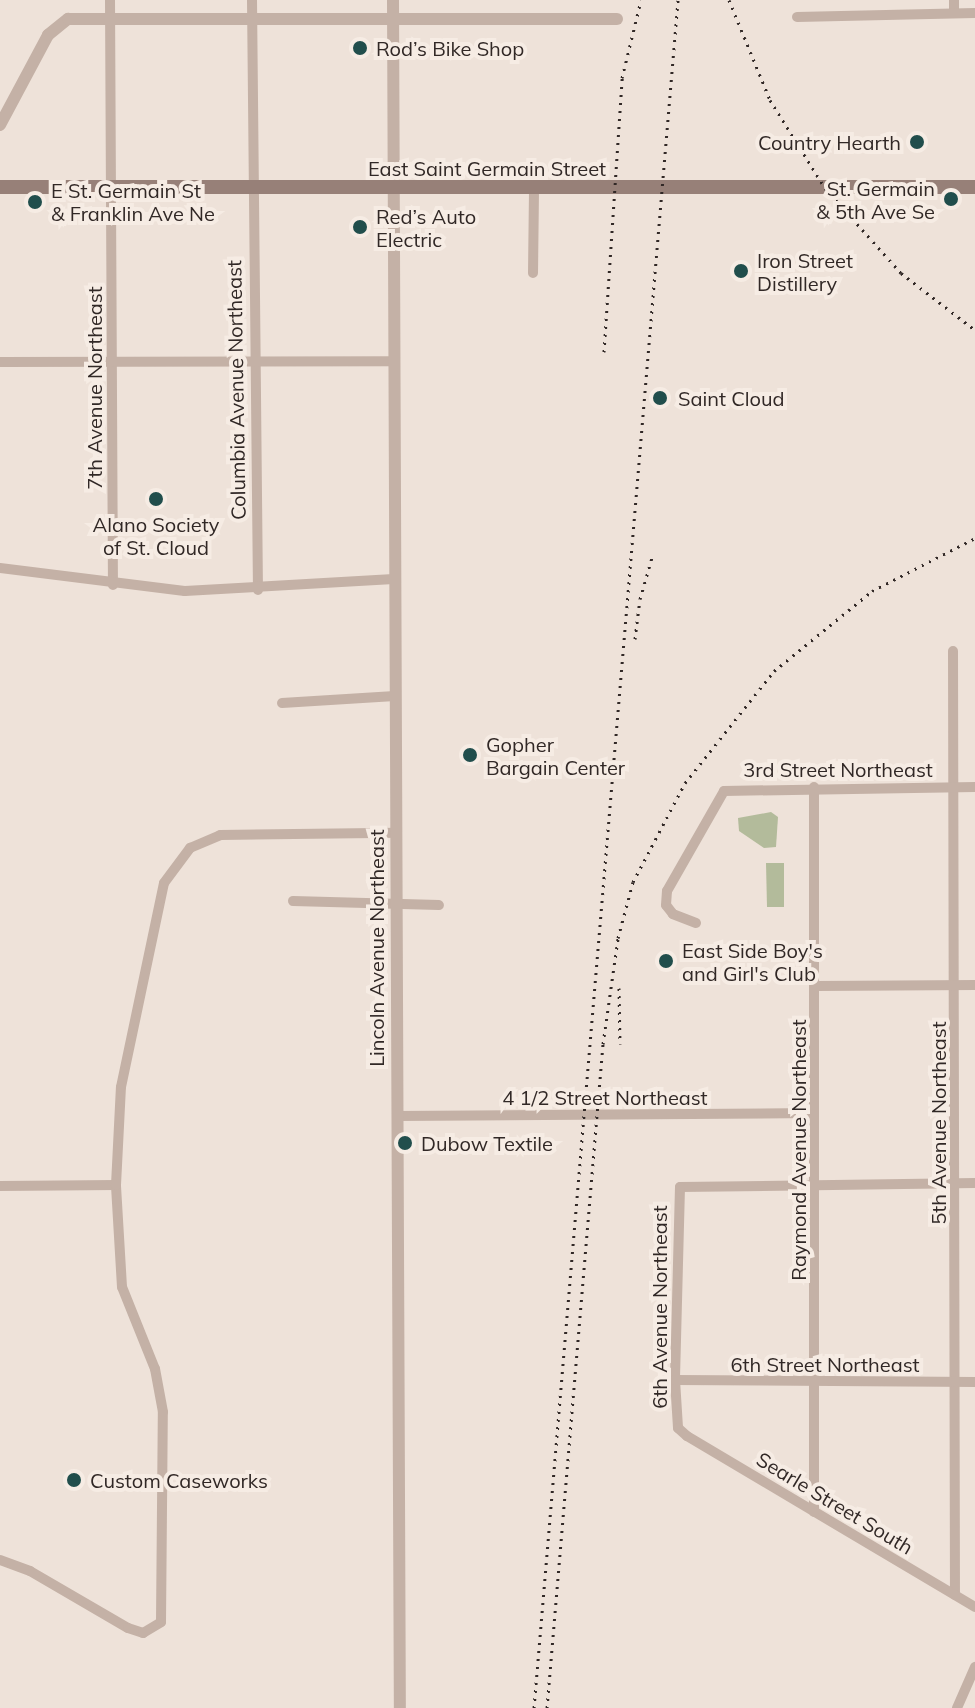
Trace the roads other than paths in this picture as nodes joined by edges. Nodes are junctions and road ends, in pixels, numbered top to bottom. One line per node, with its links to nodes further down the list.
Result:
1 (110, 0): 9 (street, 7th Avenue Northeast)
2 (252, 0): 10 (street, Columbia Avenue Northeast)
3 (393, 0): 7 (street, Lincoln Avenue Northeast)
4 (954, 0): 5 (street)
5 (954, 13): 6 (street); 8 (street)
6 (975, 13)
7 (393, 16): 10 (street); 11 (street); 16 (street, Lincoln Avenue Northeast)
8 (797, 17)
9 (110, 18): 10 (street); 12 (street); 18 (street, 7th Avenue Northeast)
10 (251, 18): 15 (street, Columbia Avenue Northeast)
11 (617, 19)
12 (0, 125)
13 (0, 187): 18 (main road, East Saint Germain Street)
14 (975, 187): 17 (main road, East Saint Germain Street)
15 (253, 189): 16 (main road, East Saint Germain Street); 18 (main road, East Saint Germain Street); 21 (street, Columbia Avenue Northeast)
16 (392, 189): 17 (main road, East Saint Germain Street); 22 (street, Lincoln Avenue Northeast)
17 (534, 189): 19 (street)
18 (111, 190): 20 (street, 7th Avenue Northeast)
19 (533, 273)
20 (112, 360): 21 (street); 23 (street); 26 (street, 7th Avenue Northeast)
21 (252, 361): 22 (street); 27 (street, Columbia Avenue Northeast)
22 (393, 361): 25 (street, Lincoln Avenue Northeast)
23 (0, 362)
24 (0, 568): 26 (street)
25 (394, 579): 27 (street); 29 (street, Lincoln Avenue Northeast)
26 (113, 585): 27 (street)
27 (258, 590)
28 (953, 651): 32 (street, 5th Avenue Northeast)
29 (395, 696): 30 (street); 34 (street, Lincoln Avenue Northeast)
30 (282, 703)
31 (814, 787): 32 (street, 3rd Street Northeast); 38 (street, 3rd Street Northeast); 41 (street, Raymond Avenue Northeast)
32 (955, 787): 33 (street, 3rd Street Northeast); 39 (street, 5th Avenue Northeast)
33 (975, 787)
34 (396, 833): 36 (street, Lincoln Avenue Northeast); 47 (street)
35 (293, 901): 36 (street)
36 (396, 905): 37 (street); 43 (street, Lincoln Avenue Northeast)
37 (439, 905)
38 (696, 923)
39 (956, 985): 40 (street); 41 (street); 44 (street, 5th Avenue Northeast)
40 (975, 985)
41 (816, 986): 42 (street, Raymond Avenue Northeast)
42 (814, 1113): 43 (street, 4 1/2 Street Northeast); 46 (street, Raymond Avenue Northeast)
43 (397, 1116): 59 (street, Lincoln Avenue Northeast)
44 (955, 1183): 45 (street); 46 (street); 51 (street, 5th Avenue Northeast)
45 (975, 1183)
46 (816, 1184): 49 (street, 6th Avenue Northeast); 50 (street, Raymond Avenue Northeast)
47 (116, 1185): 48 (street); 55 (street)
48 (0, 1186)
49 (675, 1380): 50 (street, 6th Street Northeast); 53 (street, 6th Avenue Northeast)
50 (816, 1382): 51 (street, 6th Street Northeast); 54 (street, Raymond Avenue Northeast)
51 (957, 1382): 52 (street, 6th Street Northeast); 56 (street, 5th Avenue Northeast)
52 (975, 1382)
53 (678, 1428): 54 (street, Searle Street South)
54 (814, 1512): 56 (street, Searle Street South)
55 (0, 1560)
56 (955, 1595): 57 (street, Searle Street South)
57 (975, 1607)
58 (975, 1667): 60 (street)
59 (400, 1708)
60 (957, 1708)

